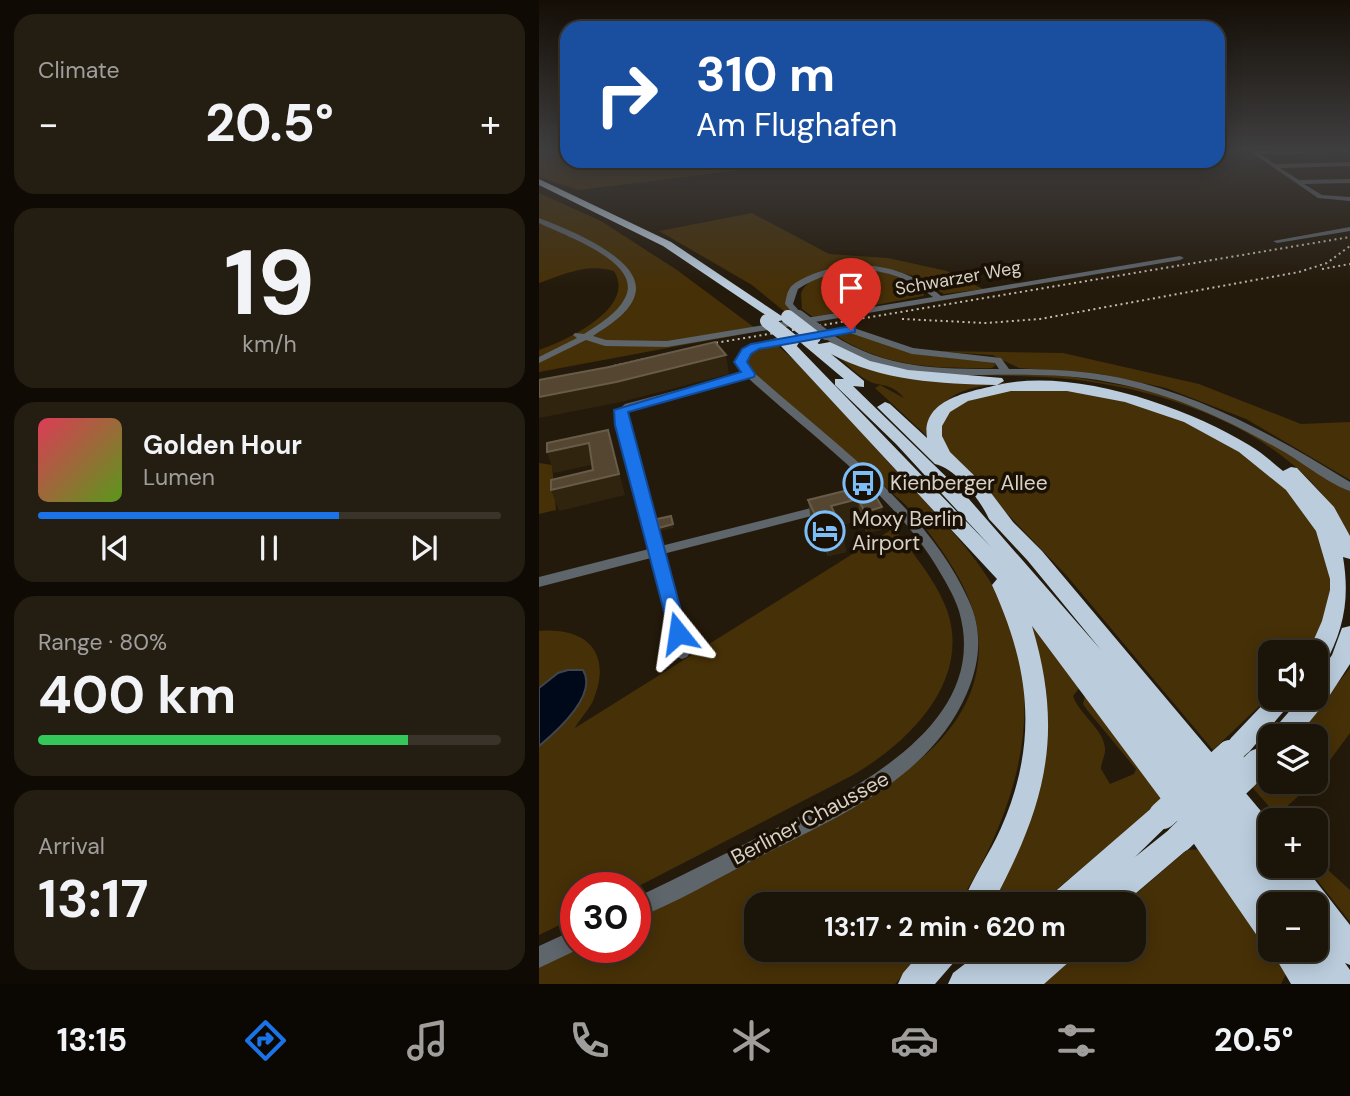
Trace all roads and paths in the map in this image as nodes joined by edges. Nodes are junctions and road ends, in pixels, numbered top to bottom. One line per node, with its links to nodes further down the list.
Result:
1 (557, 196): 10 (highway)
2 (569, 196): 10 (highway)
3 (1317, 196): 4 (street)
4 (1350, 199)
5 (539, 222): 11 (street)
6 (1350, 229): 7 (street)
7 (1277, 241)
8 (1180, 258): 9 (street, Schwarzer Weg)
9 (938, 297): 10 (street); 14 (street, Schwarzer Weg)
10 (783, 318): 12 (highway, bridge); 12 (highway); 12 (street, bridge)
11 (584, 336): 13 (street, Schwarzer Weg); 14 (street, Schwarzer Weg); 15 (street); 16 (street)
12 (805, 339): 18 (street); 21 (highway); 23 (highway); 25 (highway); 44 (highway)
13 (605, 344): 14 (street, Schwarzer Weg); 15 (street)
14 (617, 344)
15 (562, 350): 17 (street)
16 (539, 355)
17 (539, 360)
18 (1006, 372): 19 (street); 20 (street)
19 (749, 374): 24 (street); 45 (street, Berliner Chaussee)
20 (1350, 487)
21 (932, 497): 40 (highway); 46 (highway)
22 (842, 504): 24 (street)
23 (1004, 523): 28 (highway); 37 (highway)
24 (656, 553): 26 (street); 29 (street)
25 (1350, 553)
26 (539, 582)
27 (1350, 634): 31 (highway)
28 (1324, 640)
29 (682, 653)
30 (1350, 666): 32 (highway)
31 (1328, 679)
32 (1328, 692)
33 (1272, 710): 41 (highway, bridge)
34 (1306, 710): 35 (highway)
35 (1294, 724)
36 (1258, 762): 38 (highway, bridge)
37 (1258, 828)
38 (1152, 862): 42 (highway); 43 (highway)
39 (1296, 878): 48 (highway)
40 (983, 892)
41 (1076, 892)
42 (1115, 892)
43 (1123, 892)
44 (1272, 892)
45 (651, 901)
46 (1258, 911)
47 (560, 947): 49 (street)
48 (1350, 950)
49 (539, 957)
50 (933, 962): 56 (highway)
51 (992, 962): 57 (highway)
52 (1027, 962): 58 (highway)
53 (1046, 962): 59 (highway)
54 (1294, 962): 60 (highway)
55 (1325, 962): 61 (highway)
56 (914, 984)
57 (964, 984)
58 (1000, 984)
59 (1021, 984)
60 (1309, 984)
61 (1341, 984)

